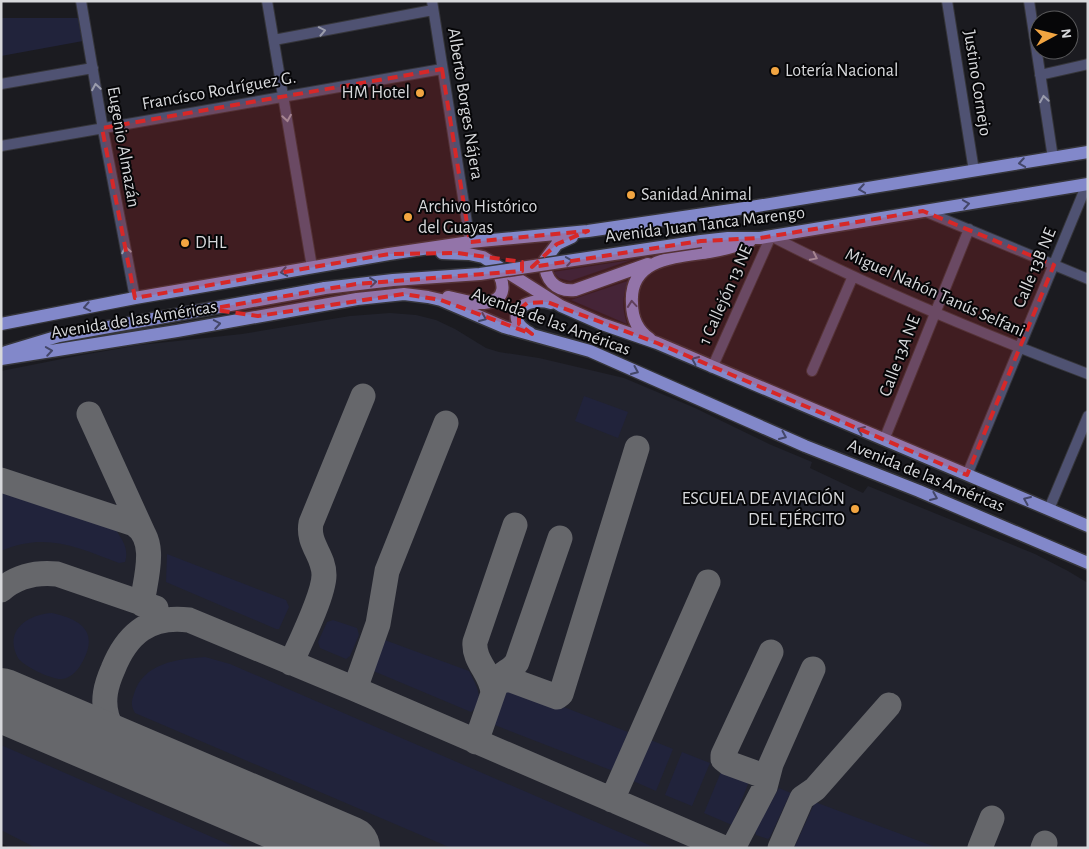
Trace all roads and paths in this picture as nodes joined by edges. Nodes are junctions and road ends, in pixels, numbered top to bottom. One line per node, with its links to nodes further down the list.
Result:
1 (81, 1): 8 (street, Eugenio Almazán)
2 (268, 1): 6 (street)
3 (947, 1): 17 (street, Justino Cornejo)
4 (1029, 1): 10 (street)
5 (432, 5): 6 (street, one-way to 5); 9 (street, Alberto Borges Nájera)
6 (274, 40): 12 (street)
7 (1088, 64): 10 (street)
8 (92, 68): 11 (street); 13 (street, Eugenio Almazán, one-way to 8)
9 (442, 69): 12 (street, Francísco Rodríguez G.); 23 (street, Alberto Borges Nájera)
10 (1040, 75): 16 (street, one-way to 10)
11 (1, 84)
12 (283, 96): 13 (street, Francísco Rodríguez G.); 26 (street, one-way to 26)
13 (102, 128): 14 (street, Francísco Rodríguez G.); 31 (street, Eugenio Almazán, one-way to 13)
14 (1, 146)
15 (1088, 152): 16 (main road, Avenida Juan Tanca Marengo)
16 (1053, 158): 17 (main road, Avenida Juan Tanca Marengo, one-way to 17)
17 (974, 171): 21 (main road, Avenida Juan Tanca Marengo, one-way to 21)
18 (1087, 184): 19 (main road, Avenida Juan Tanca Marengo, one-way to 18); 25 (street, Calle 13B NE)
19 (923, 211): 20 (street); 22 (main road, Avenida Juan Tanca Marengo)
20 (969, 229): 25 (street); 34 (street, Calle 13A NE)
21 (588, 232): 23 (main road, Avenida Juan Tanca Marengo); 24 (main road)
22 (765, 237): 24 (main road); 27 (street, Miguel Nahón Tanús Selfani, one-way to 27); 29 (main road, Avenida Juan Tanca Marengo, one-way to 22, bridge); 42 (street, 1 Callejón 13 NE)
23 (470, 248): 26 (main road, Avenida de las Américas); 30 (main road); 32 (main road, Avenida de las Américas)
24 (663, 260): 38 (main road, one-way to 24)
25 (1054, 264): 28 (street); 39 (street, Calle 13B NE)
26 (312, 267): 31 (main road, Avenida de las Américas, one-way to 31)
27 (853, 276): 34 (street, Miguel Nahón Tanús Selfani); 43 (street)
28 (1088, 279)
29 (324, 288): 33 (main road, Avenida de las Américas)
30 (404, 294): 35 (main road, Avenida de las Américas); 37 (main road, Avenida de las Américas, one-way to 37)
31 (135, 298): 36 (main road, Avenida de las Américas, one-way to 36)
32 (561, 306): 37 (main road); 38 (main road, Avenida de las Américas)
33 (209, 309): 35 (main road); 40 (main road, Avenida de las Américas)
34 (935, 312): 39 (street, Miguel Nahón Tanús Selfani); 46 (street, Calle 13A NE)
35 (258, 316): 41 (main road, Avenida de las Américas, one-way to 35)
36 (1, 324)
37 (532, 334): 50 (main road, Avenida de las Américas, one-way to 50)
38 (657, 343): 42 (main road, Avenida de las Américas, one-way to 38)
39 (1019, 348): 44 (street, Miguel Nahón Tanús Selfani); 47 (street, Calle 13B NE)
40 (1, 353)
41 (1, 359)
42 (712, 368): 46 (main road, Avenida de las Américas, one-way to 42)
43 (812, 371)
44 (1088, 374)
45 (1088, 416): 48 (street)
46 (884, 440): 47 (main road, Avenida de las Américas)
47 (967, 475): 48 (main road, Avenida de las Américas, one-way to 47)
48 (1049, 509): 49 (main road, Avenida de las Américas)
49 (1088, 526)
50 (1088, 563)

